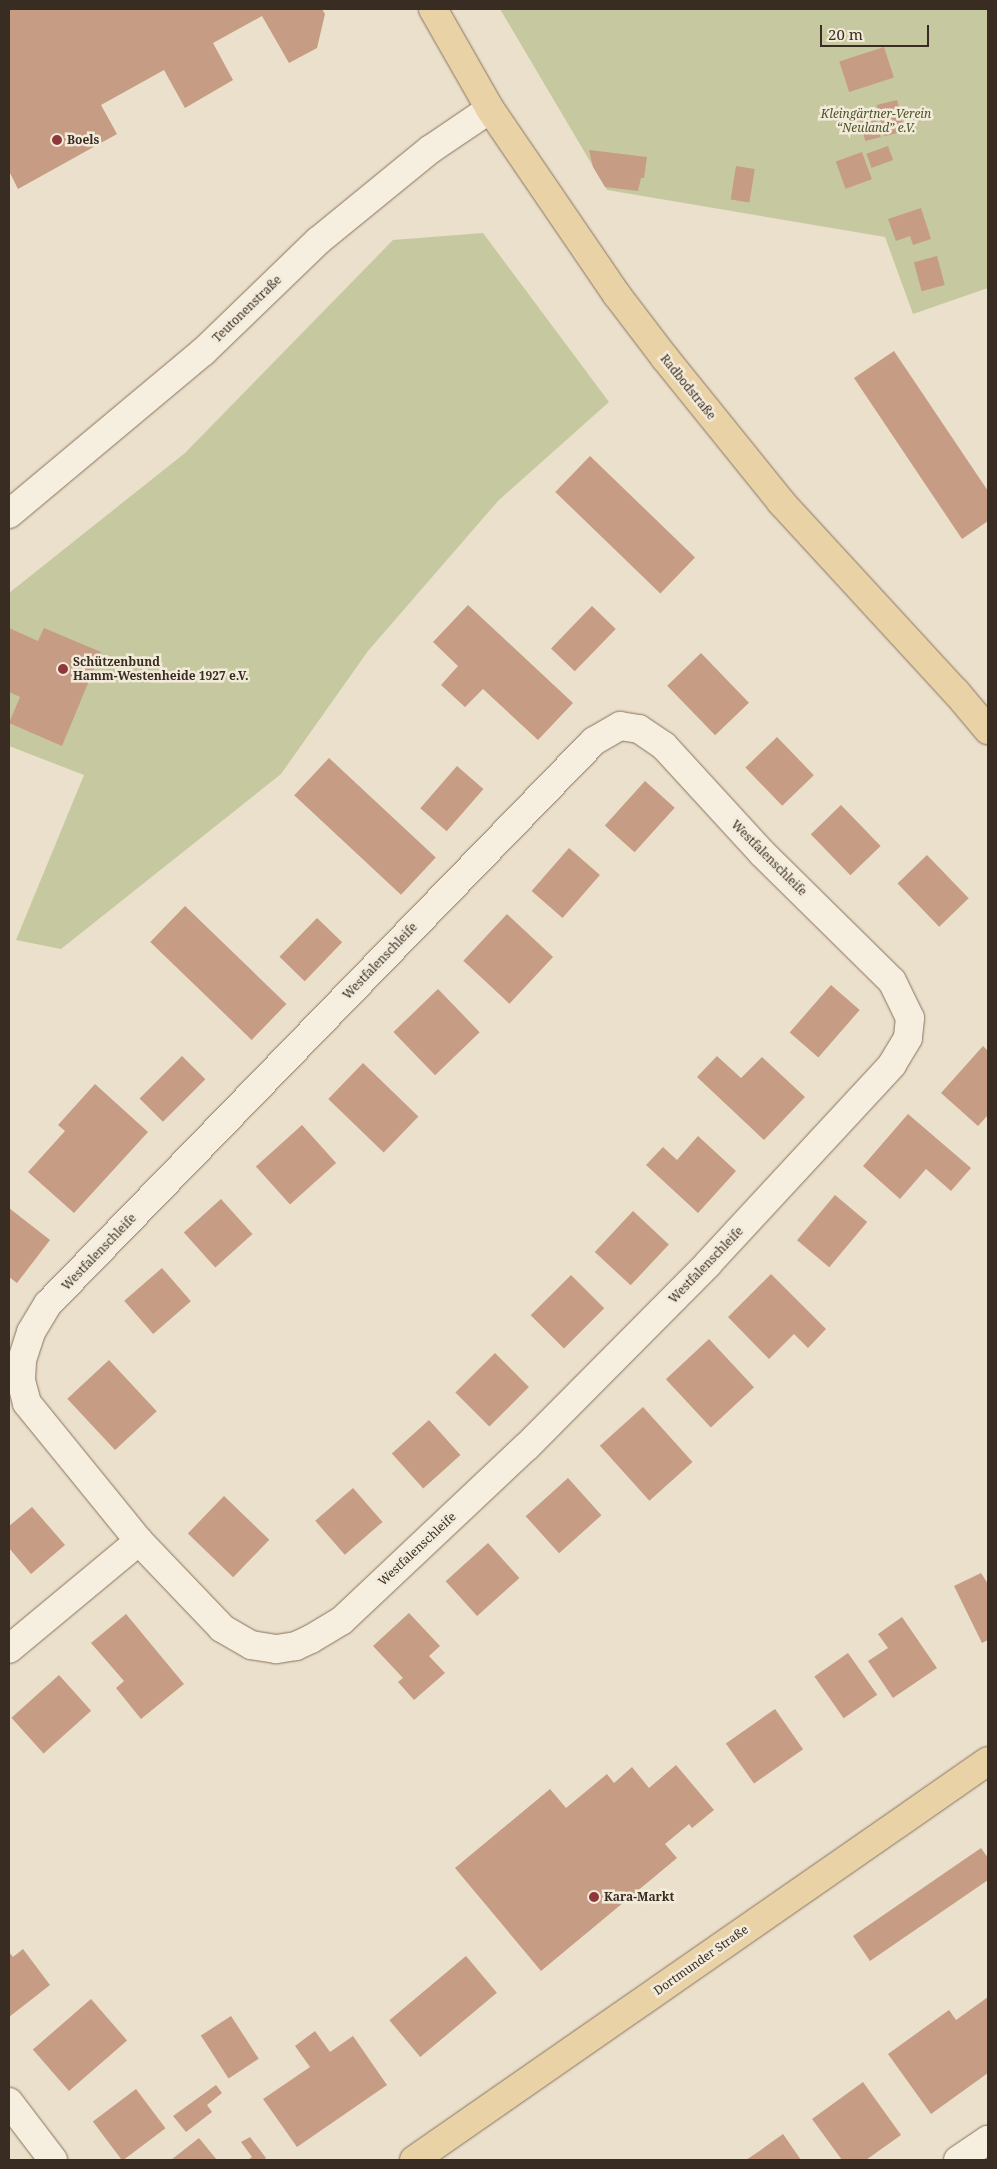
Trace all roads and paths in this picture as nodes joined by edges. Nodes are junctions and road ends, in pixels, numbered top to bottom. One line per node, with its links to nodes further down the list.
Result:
1 (433, 9): 2 (main road, Radbodstraße)
2 (490, 109): 3 (street, Teutonenstraße); 4 (main road, Radbodstraße)
3 (9, 514)
4 (988, 730)
5 (139, 1541): 5 (street, Westfalenschleife); 6 (street)
6 (9, 1649)
7 (988, 1761): 12 (main road, Dortmunder Straße)
8 (9, 2102): 11 (street)
9 (988, 2140): 10 (street)
10 (964, 2159)
11 (53, 2160)
12 (414, 2160)

